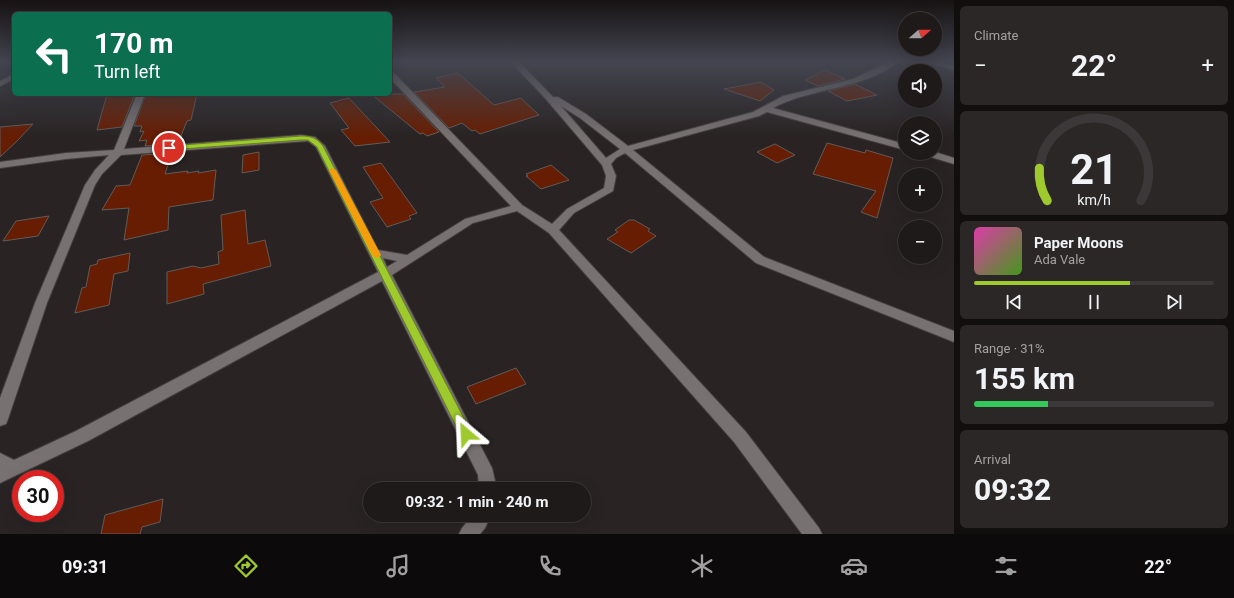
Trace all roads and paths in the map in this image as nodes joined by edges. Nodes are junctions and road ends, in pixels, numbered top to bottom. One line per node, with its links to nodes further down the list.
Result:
1 (402, 87): 14 (street)
2 (539, 87): 5 (street)
3 (834, 87): 6 (street)
4 (140, 96): 9 (street)
5 (548, 96): 8 (street); 12 (street)
6 (766, 109): 7 (street); 8 (street)
7 (898, 145)
8 (626, 149): 12 (street); 19 (street)
9 (118, 152): 13 (street); 16 (street); 20 (street)
10 (942, 157): 11 (street)
11 (954, 160)
12 (606, 164): 15 (street)
13 (0, 165)
14 (518, 207): 15 (street); 17 (street)
15 (553, 230): 25 (street)
16 (375, 252): 17 (street); 18 (street)
17 (410, 259): 18 (street)
18 (386, 273): 21 (street); 22 (street)
19 (954, 337)
20 (0, 419)
21 (5, 468)
22 (487, 482)
23 (480, 522): 24 (street)
24 (468, 534)
25 (813, 534)

